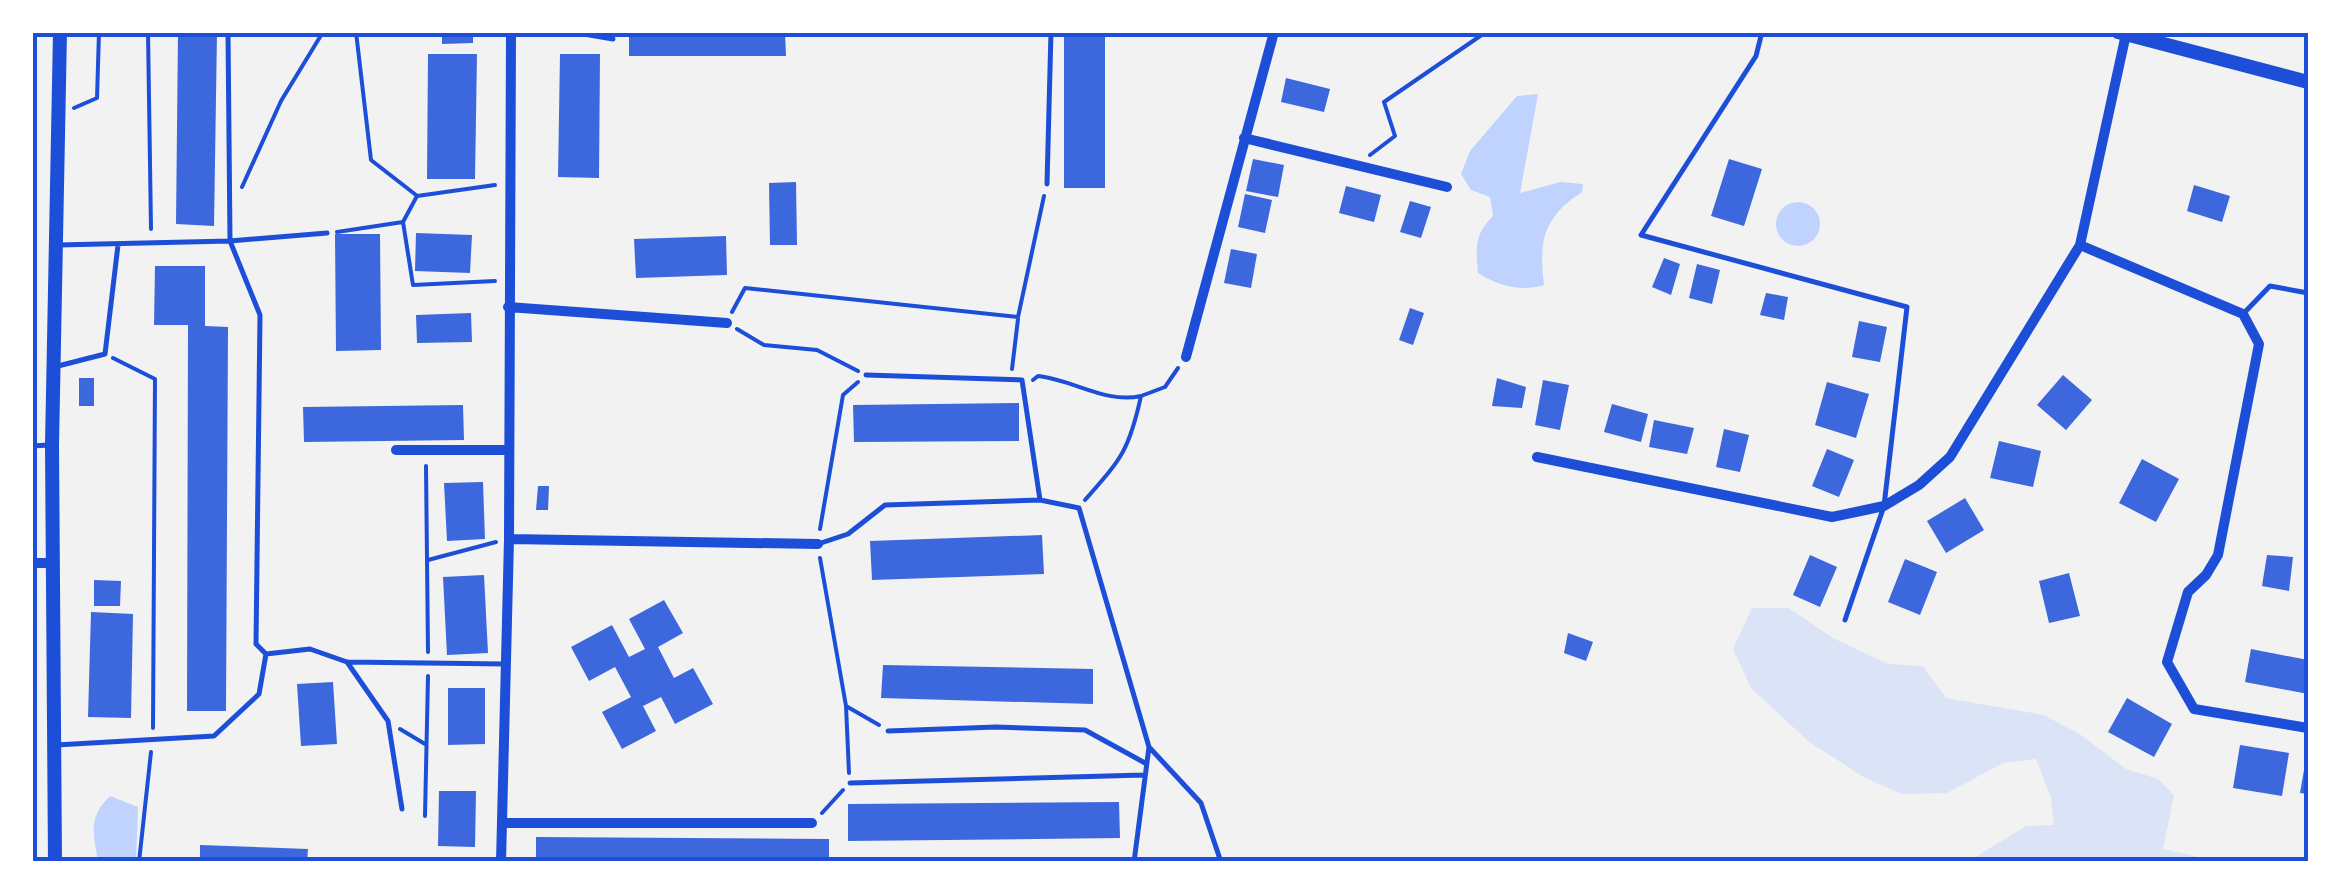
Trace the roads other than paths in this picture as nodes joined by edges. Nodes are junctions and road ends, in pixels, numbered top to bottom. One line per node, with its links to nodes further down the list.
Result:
1 (60, 32): 17 (main road)
2 (228, 32): 15 (lane)
3 (510, 32): 20 (street)
4 (572, 32): 9 (lane)
5 (1051, 32): 12 (lane)
6 (1274, 32): 11 (street)
7 (1762, 32): 32 (lane)
8 (2122, 33): 10 (main road); 18 (street)
9 (613, 39)
10 (2308, 82)
11 (1244, 138): 13 (street); 23 (street)
12 (1047, 184)
13 (1447, 187)
14 (327, 234): 15 (lane)
15 (230, 242): 16 (lane); 38 (lane)
16 (118, 244): 17 (lane); 24 (lane)
17 (58, 245): 24 (main road)
18 (2080, 245): 21 (street); 32 (street)
19 (2308, 293): 21 (lane)
20 (508, 307): 22 (street); 29 (street)
21 (2244, 314): 41 (street)
22 (726, 323)
23 (1186, 357)
24 (55, 367): 26 (main road)
25 (866, 375): 31 (lane)
26 (52, 445): 27 (lane); 35 (main road)
27 (32, 446)
28 (396, 450): 29 (street)
29 (506, 450): 33 (street)
30 (1536, 458): 32 (street)
31 (1040, 500): 34 (lane); 44 (lane)
32 (1884, 506): 37 (lane)
33 (509, 539): 34 (street); 40 (street)
34 (818, 544)
35 (52, 563): 36 (street); 43 (main road)
36 (32, 564)
37 (1845, 620)
38 (266, 654): 39 (lane); 43 (lane)
39 (347, 662): 40 (lane); 48 (lane)
40 (505, 664): 49 (street)
41 (2308, 728)
42 (888, 730): 45 (lane)
43 (54, 746): 51 (main road)
44 (1150, 747): 45 (lane); 54 (lane)
45 (1146, 763): 46 (lane)
46 (1144, 776): 47 (lane); 53 (lane)
47 (850, 783)
48 (402, 808)
49 (502, 823): 50 (street); 52 (street)
50 (812, 823)
51 (54, 862)
52 (501, 862)
53 (1134, 862)
54 (1221, 862)

